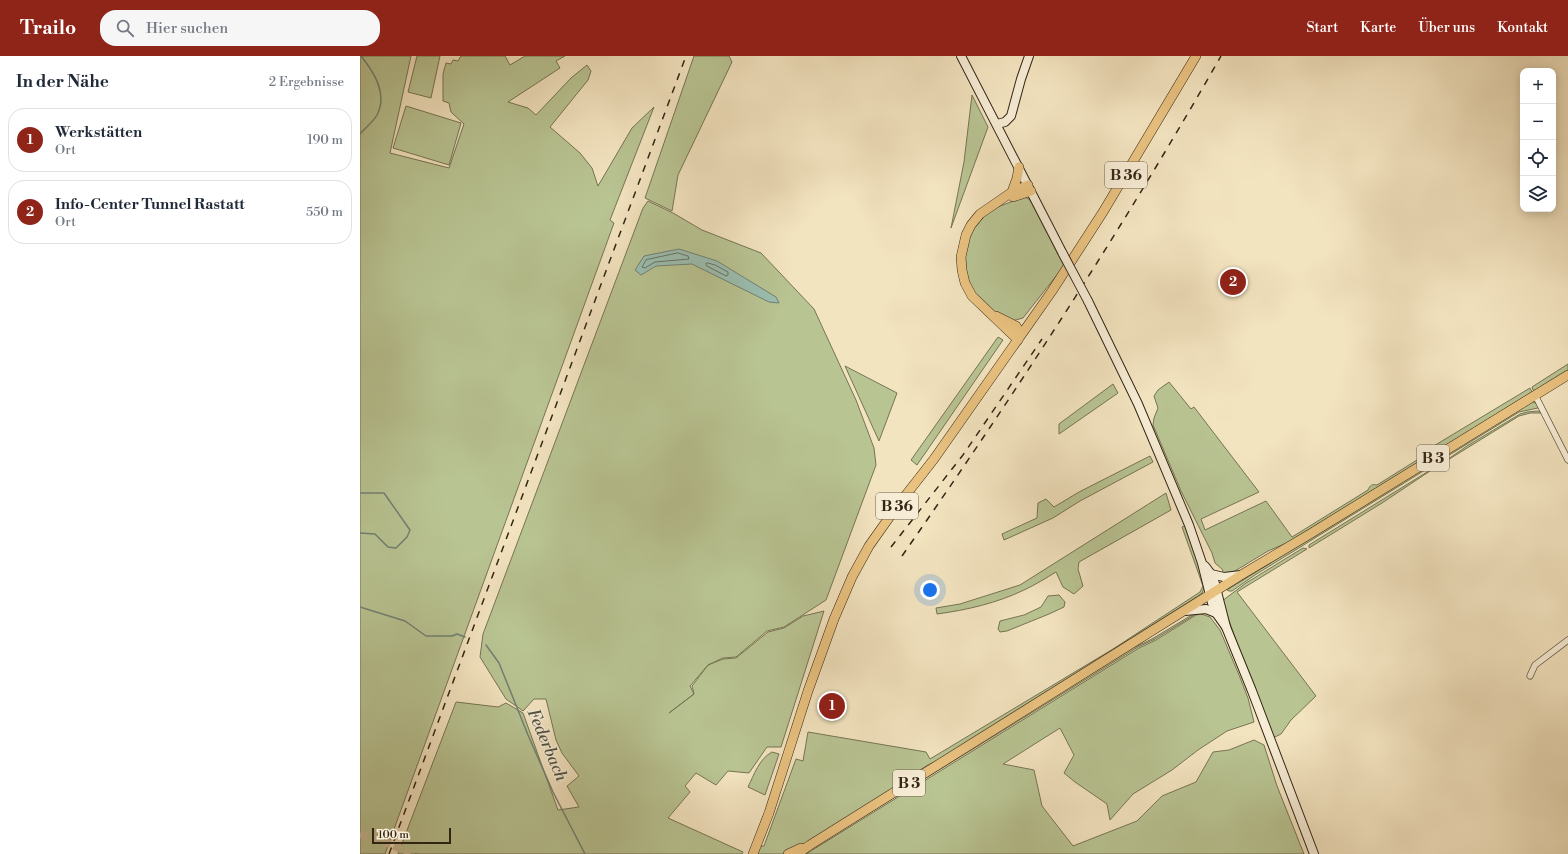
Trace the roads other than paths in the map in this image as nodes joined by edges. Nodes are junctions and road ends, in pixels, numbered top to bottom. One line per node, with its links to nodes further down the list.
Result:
1 (961, 56): 4 (street)
2 (1029, 56): 4 (street)
3 (1196, 56): 10 (main road, B 36)
4 (997, 124): 5 (street)
5 (1019, 168): 6 (street); 7 (main road)
6 (1030, 188): 7 (main road); 8 (main road); 16 (street, bridge)
7 (1012, 192): 8 (main road)
8 (1002, 200): 9 (main road)
9 (991, 314): 11 (main road); 12 (main road)
10 (1033, 317): 11 (main road); 12 (main road, B 36)
11 (1010, 322): 12 (main road)
12 (1019, 337): 25 (main road, B 36)
13 (1568, 375): 14 (main road, B 3)
14 (1535, 395): 15 (street); 18 (main road, B 3)
15 (1568, 460)
16 (1202, 563): 17 (street); 19 (street)
17 (1211, 574): 18 (street); 19 (street)
18 (1241, 575): 19 (main road, B 3)
19 (1213, 593): 20 (main road, B 3); 21 (street); 22 (street)
20 (1185, 611): 21 (street); 26 (main road, B 3)
21 (1216, 613): 22 (street)
22 (1226, 627): 31 (street)
23 (1568, 640): 24 (street)
24 (1530, 676)
25 (762, 830): 27 (main road, B 36); 28 (main road, B 36)
26 (810, 845): 29 (main road, B 3); 30 (main road, B 3)
27 (749, 854)
28 (753, 854)
29 (788, 854)
30 (798, 854)
31 (1314, 854)

